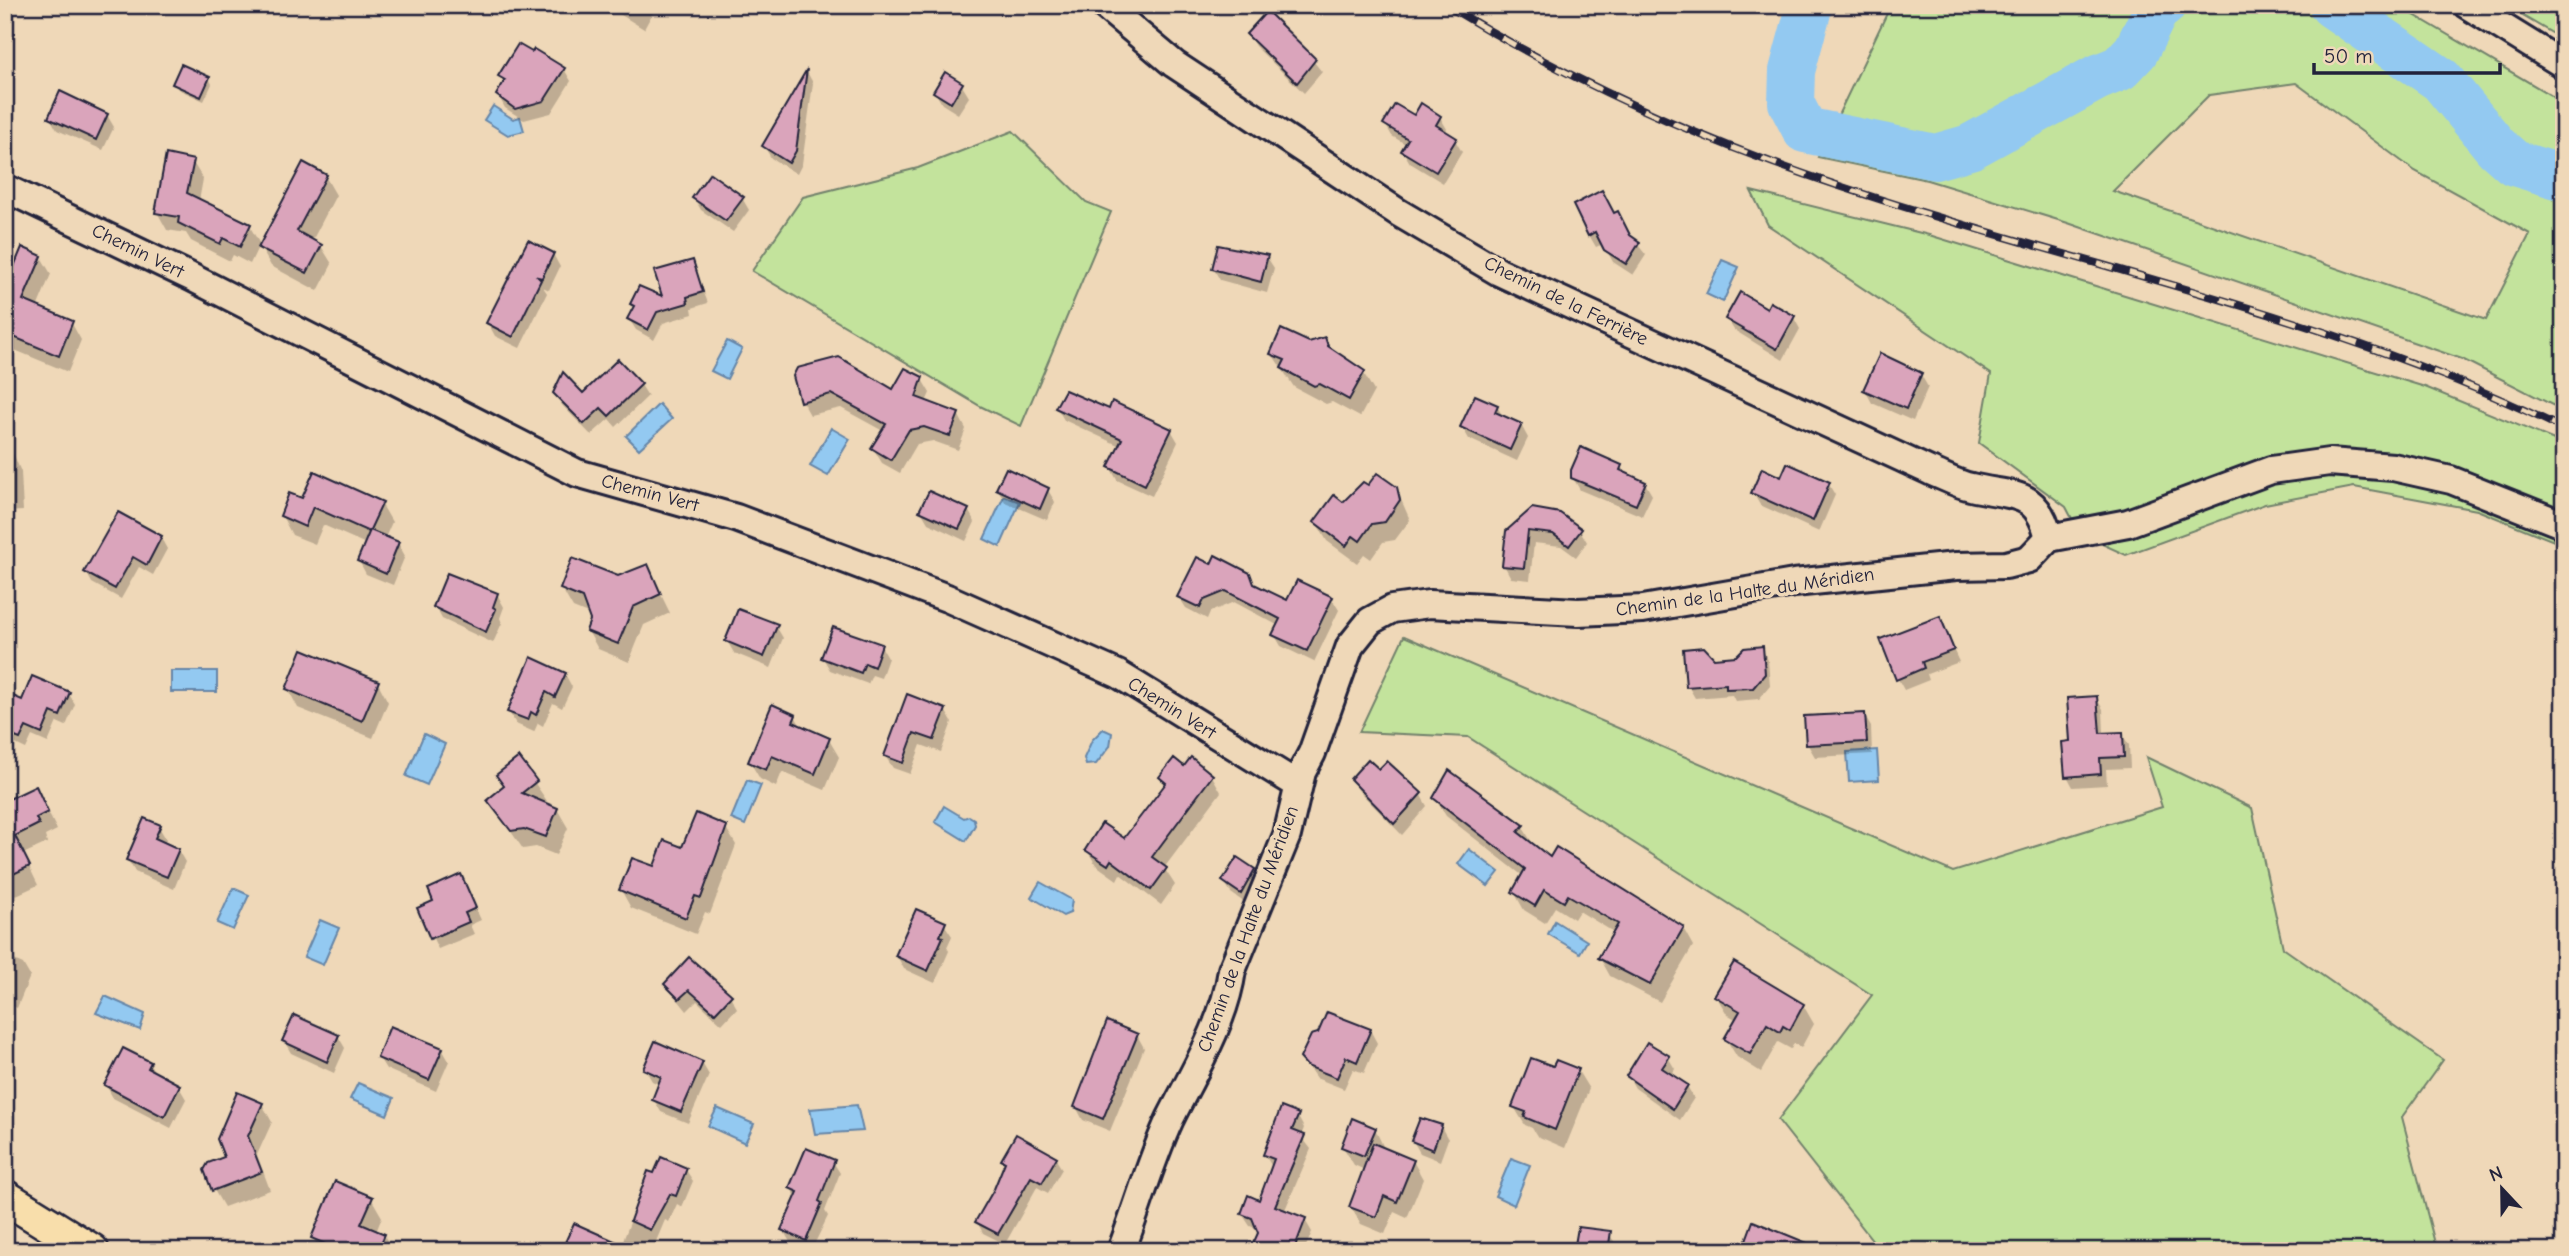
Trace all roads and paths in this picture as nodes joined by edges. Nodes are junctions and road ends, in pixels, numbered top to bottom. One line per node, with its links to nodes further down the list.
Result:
1 (1104, 5): 6 (street, Chemin de la Ferrière)
2 (2467, 5): 3 (street)
3 (2564, 65)
4 (5, 188): 7 (street, Chemin Vert)
5 (2564, 525): 6 (street)
6 (2049, 538): 7 (street, Chemin de la Halte du Méridien)
7 (1298, 785): 10 (street, Chemin de la Halte du Méridien)
8 (5, 1197): 9 (main road)
9 (92, 1251)
10 (1121, 1251)

